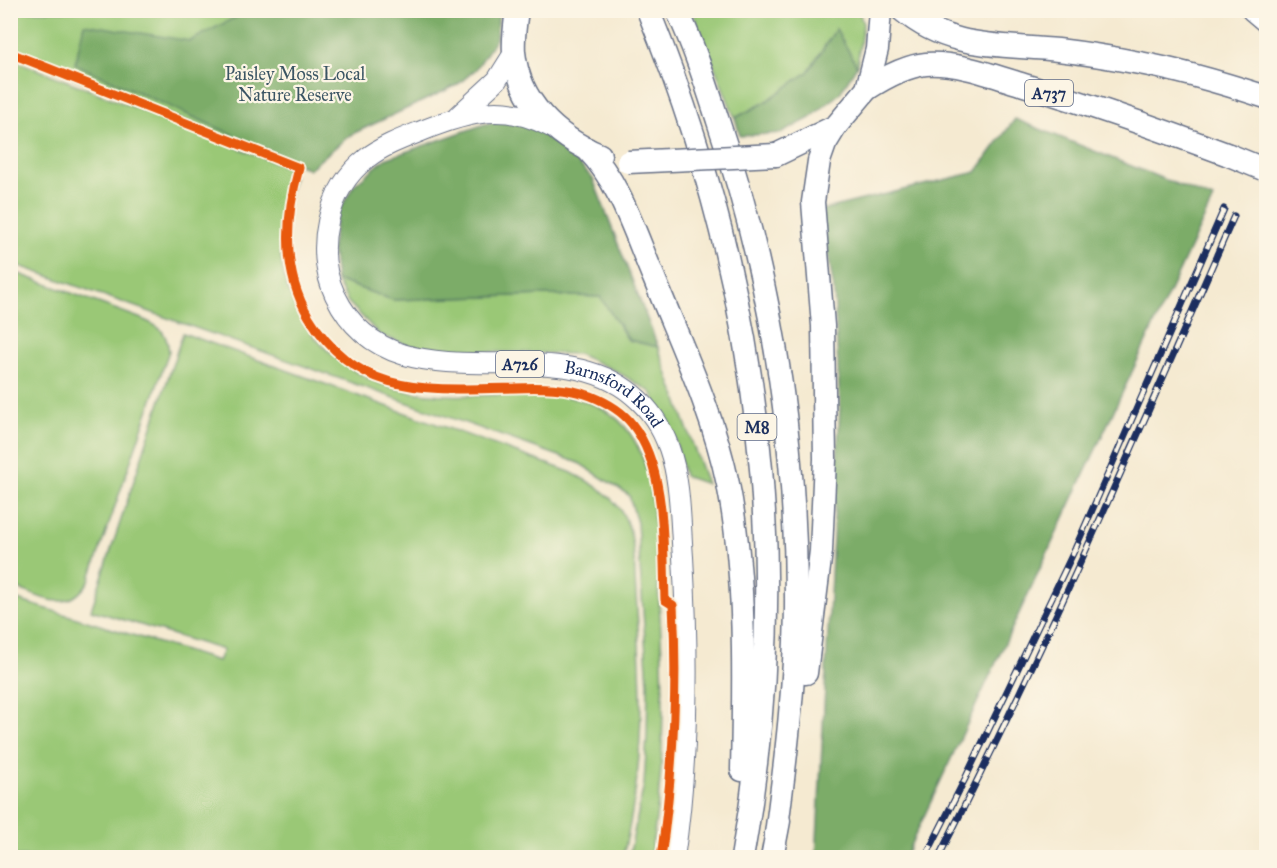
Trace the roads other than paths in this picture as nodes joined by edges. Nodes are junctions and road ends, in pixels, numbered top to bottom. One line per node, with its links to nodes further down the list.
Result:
1 (517, 10): 8 (highway, A726)
2 (648, 10): 18 (highway, M8)
3 (677, 10): 16 (highway, M8)
4 (880, 10): 9 (highway, A726)
5 (902, 10): 10 (highway)
6 (1253, 10): 7 (highway)
7 (1266, 21)
8 (514, 53): 11 (main road, Barnsford Road / A726); 13 (highway, A726)
9 (867, 89): 12 (highway, A726); 15 (highway, A737, bridge)
10 (1266, 97)
11 (458, 116): 13 (main road, Barnsford Road / A726); 17 (main road, Barnsford Road / A726)
12 (836, 126): 14 (highway, A726, bridge); 16 (highway, M8)
13 (553, 128): 14 (highway, A726)
14 (587, 149): 18 (highway, M8)
15 (1264, 169)
16 (776, 834): 19 (highway, M8)
17 (674, 858)
18 (741, 858)
19 (772, 858)

